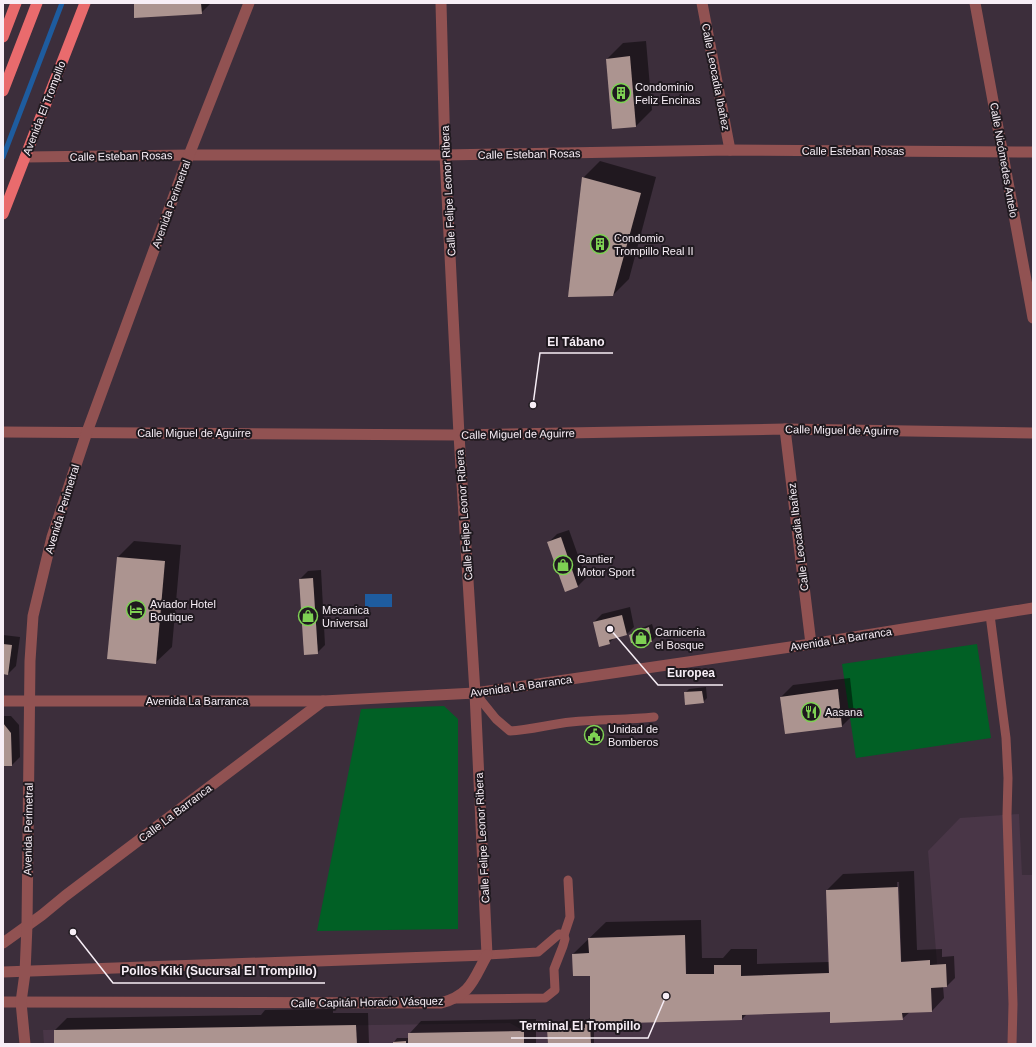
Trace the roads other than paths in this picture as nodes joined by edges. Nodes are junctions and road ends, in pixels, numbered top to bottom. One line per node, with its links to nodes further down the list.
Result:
1 (16, 3): 8 (main road)
2 (37, 3): 9 (main road)
3 (85, 3): 15 (main road, Avenida El Trompillo)
4 (249, 3): 13 (street, Avenida Perimetral)
5 (441, 3): 14 (street, Calle Felipe Leonor Ribera)
6 (702, 3): 10 (street, Calle Leocadia Ibañez)
7 (975, 3): 11 (street, Calle Nicómedes Antelo)
8 (3, 37)
9 (3, 91)
10 (730, 150): 11 (street, Calle Esteban Rosas); 14 (street, Calle Esteban Rosas)
11 (1003, 152): 12 (street, Calle Esteban Rosas); 17 (street, Calle Nicómedes Antelo)
12 (1033, 152)
13 (189, 155): 14 (street, Calle Esteban Rosas); 15 (street, Calle Esteban Rosas); 20 (street, Avenida Perimetral)
14 (445, 155): 22 (street, Calle Felipe Leonor Ribera)
15 (25, 157): 16 (main road, Avenida El Trompillo)
16 (3, 214)
17 (1033, 318)
18 (785, 429): 21 (street, Calle Miguel de Aguirre); 22 (street, Calle Miguel de Aguirre); 25 (street, Calle Leocadia Ibañez)
19 (3, 432): 20 (street, Calle Miguel de Aguirre)
20 (87, 432): 22 (street, Calle Miguel de Aguirre); 28 (street, Avenida Perimetral)
21 (1033, 433)
22 (459, 435): 26 (street, Calle Felipe Leonor Ribera)
23 (1033, 608): 24 (street, Avenida La Barranca)
24 (990, 615): 25 (street, Avenida La Barranca); 42 (lane)
25 (811, 644): 26 (street, Avenida La Barranca)
26 (475, 693): 29 (street, Avenida La Barranca); 30 (lane); 35 (street, Calle Felipe Leonor Ribera)
27 (3, 700): 28 (street, Avenida La Barranca)
28 (30, 700): 29 (street, Avenida La Barranca); 32 (street, Avenida Perimetral)
29 (323, 701): 32 (street, Calle La Barranca)
30 (654, 717)
31 (568, 880): 33 (lane)
32 (27, 925): 34 (street, Calle La Barranca); 37 (street, Avenida Perimetral)
33 (564, 935): 35 (lane); 38 (lane)
34 (3, 942)
35 (487, 954): 37 (street); 38 (street, Calle Capitán Horacio Vásquez)
36 (3, 972): 37 (street)
37 (25, 973): 40 (street, Avenida Perimetral)
38 (454, 1000): 40 (street, Calle Capitán Horacio Vásquez)
39 (3, 1002): 40 (street, Calle Capitán Horacio Vásquez)
40 (21, 1002): 41 (street, Avenida Perimetral)
41 (25, 1044)
42 (1012, 1044)

